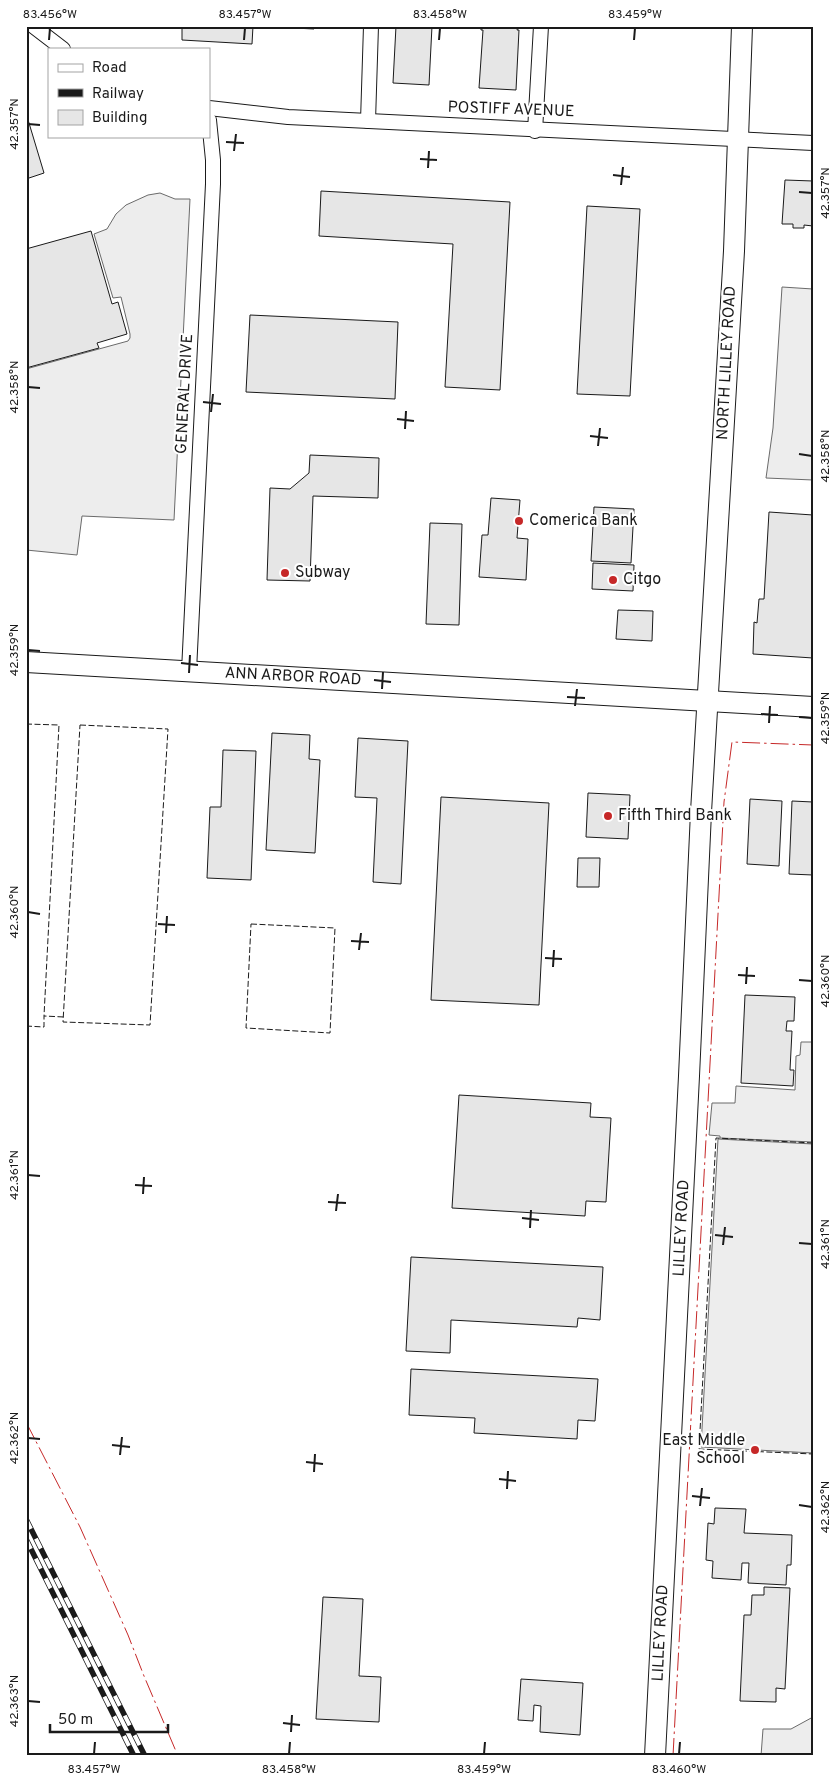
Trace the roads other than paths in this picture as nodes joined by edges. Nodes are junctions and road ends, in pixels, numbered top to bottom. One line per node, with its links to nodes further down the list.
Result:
1 (33, 26): 5 (street)
2 (371, 26): 7 (street)
3 (540, 26): 9 (street)
4 (742, 26): 10 (street, NORTH LILLEY ROAD)
5 (62, 48)
6 (210, 108): 7 (street, POSTIFF AVENUE)
7 (368, 121): 9 (street, POSTIFF AVENUE)
8 (210, 130): 13 (street, GENERAL DRIVE)
9 (535, 130): 10 (street, POSTIFF AVENUE)
10 (738, 139): 11 (street, POSTIFF AVENUE); 14 (street, NORTH LILLEY ROAD)
11 (813, 143)
12 (26, 662): 13 (street, ANN ARBOR ROAD)
13 (188, 671): 14 (street, ANN ARBOR ROAD)
14 (709, 700): 15 (street, ANN ARBOR ROAD); 16 (street, LILLEY ROAD)
15 (813, 706)
16 (655, 1756)

